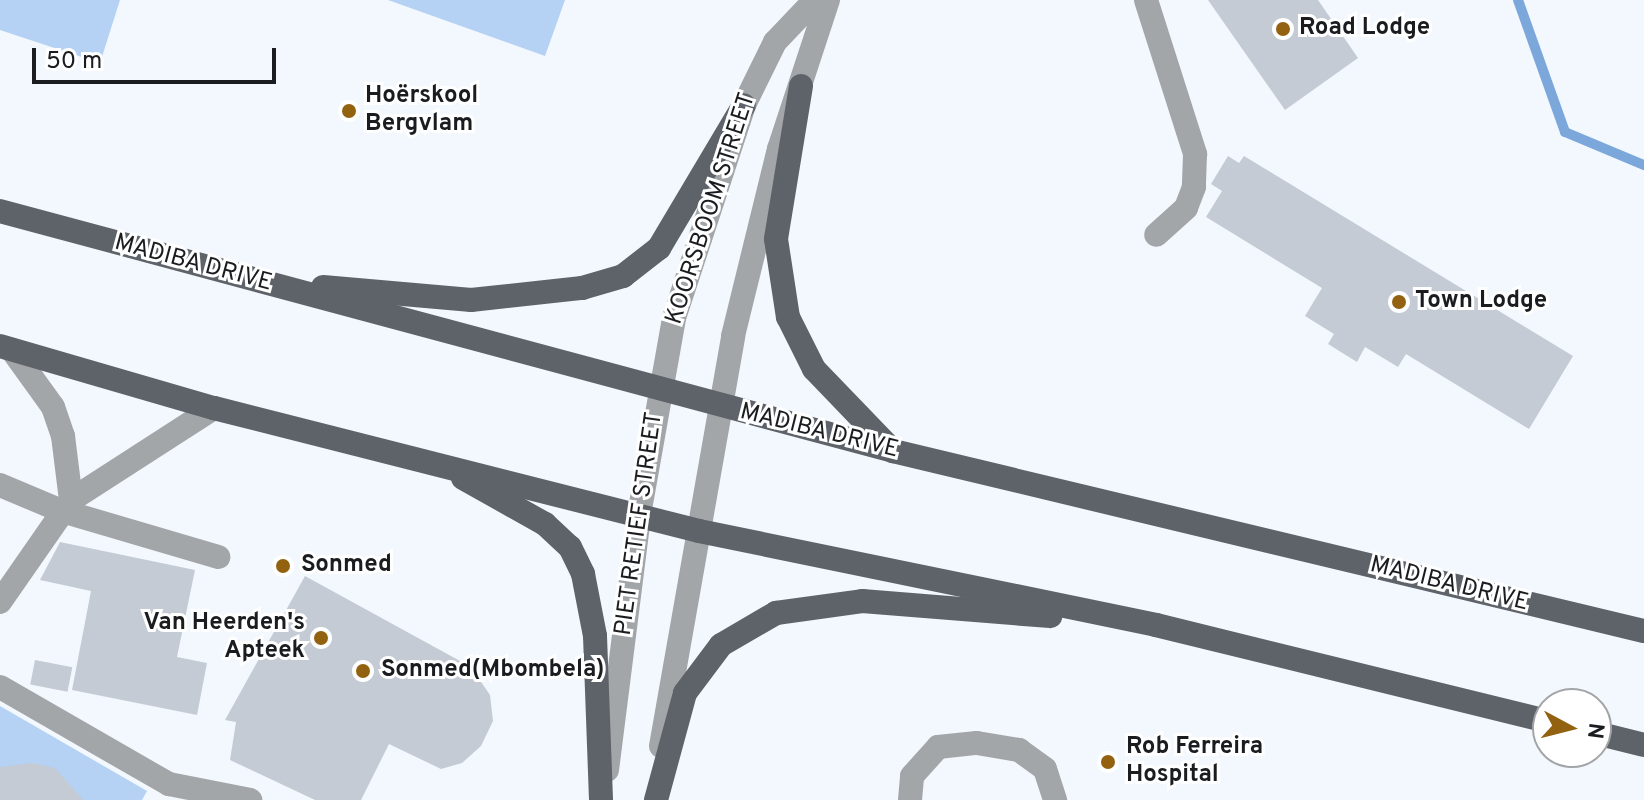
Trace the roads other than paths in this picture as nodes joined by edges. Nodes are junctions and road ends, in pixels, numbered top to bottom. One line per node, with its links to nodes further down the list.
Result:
1 (815, 0): 5 (street, KOORSBOOM STREET)
2 (828, 0): 4 (street, KOORSBOOM STREET)
3 (1146, 0): 7 (street)
4 (801, 86): 11 (street, KOORSBOOM STREET); 13 (main road)
5 (744, 105): 8 (main road); 10 (street, KOORSBOOM STREET)
6 (0, 211): 8 (main road, MADIBA DRIVE)
7 (1156, 235)
8 (261, 282): 10 (main road, MADIBA DRIVE)
9 (6, 348): 12 (main road); 16 (street)
10 (659, 390): 11 (main road, MADIBA DRIVE); 17 (street, PIET RETIEF STREET)
11 (721, 407): 13 (main road, MADIBA DRIVE); 18 (street)
12 (214, 408): 14 (main road); 16 (street)
13 (893, 451): 22 (main road, MADIBA DRIVE)
14 (429, 460): 17 (main road); 29 (main road)
15 (0, 485): 16 (street)
16 (66, 505): 19 (street); 20 (street)
17 (639, 515): 18 (main road); 29 (street, PIET RETIEF STREET)
18 (699, 531): 21 (main road); 30 (street)
19 (218, 557)
20 (0, 602)
21 (1156, 625): 24 (main road); 30 (main road)
22 (1644, 631)
23 (0, 687): 27 (street)
24 (1532, 717)
25 (1612, 737): 26 (main road)
26 (1644, 745)
27 (164, 792): 28 (street)
28 (250, 800)
29 (602, 800)
30 (654, 800)
31 (910, 800): 32 (street)
32 (1055, 800)

